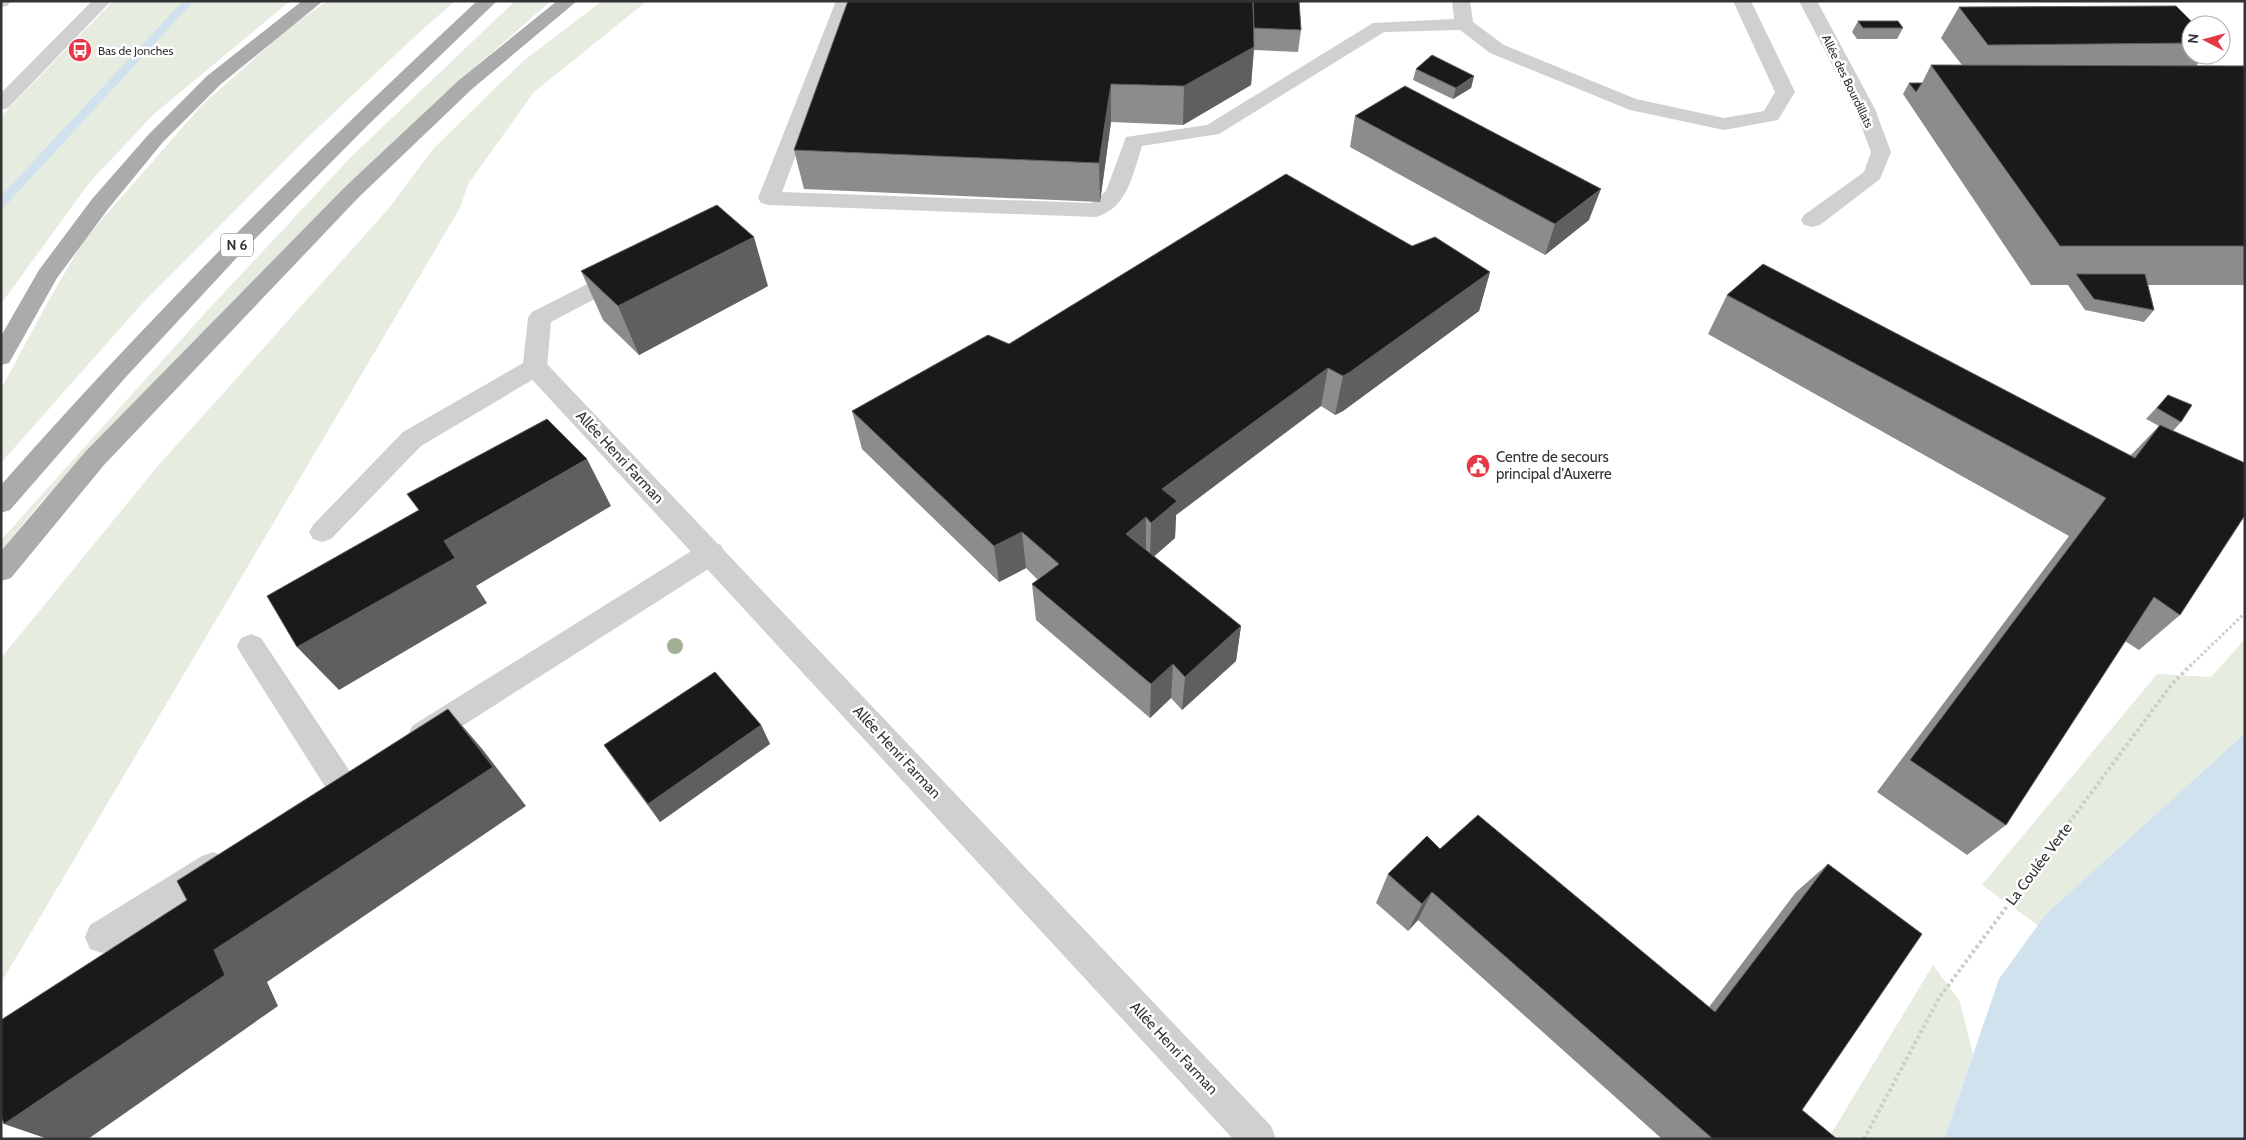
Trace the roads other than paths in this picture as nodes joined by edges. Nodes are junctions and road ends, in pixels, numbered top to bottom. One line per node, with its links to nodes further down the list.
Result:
1 (102, 1): 10 (street)
2 (314, 1): 13 (main road)
3 (488, 1): 15 (main road, N 6)
4 (568, 1): 18 (main road)
5 (845, 1): 9 (street)
6 (1461, 1): 9 (street)
7 (1742, 1): 9 (street)
8 (1808, 1): 11 (street, Allée des Bourdillats)
9 (1464, 24)
10 (1, 104)
11 (1812, 220)
12 (642, 265): 14 (street)
13 (1, 357)
14 (535, 367): 16 (street); 17 (street, Allée Henri Farman)
15 (1, 503)
16 (322, 532)
17 (711, 553): 20 (street); 26 (street, Allée Henri Farman)
18 (1, 570)
19 (251, 646): 22 (street)
20 (401, 749)
21 (367, 770): 22 (street)
22 (342, 786): 23 (street)
23 (317, 801)
24 (234, 853): 25 (street)
25 (102, 937)
26 (1258, 1139)

